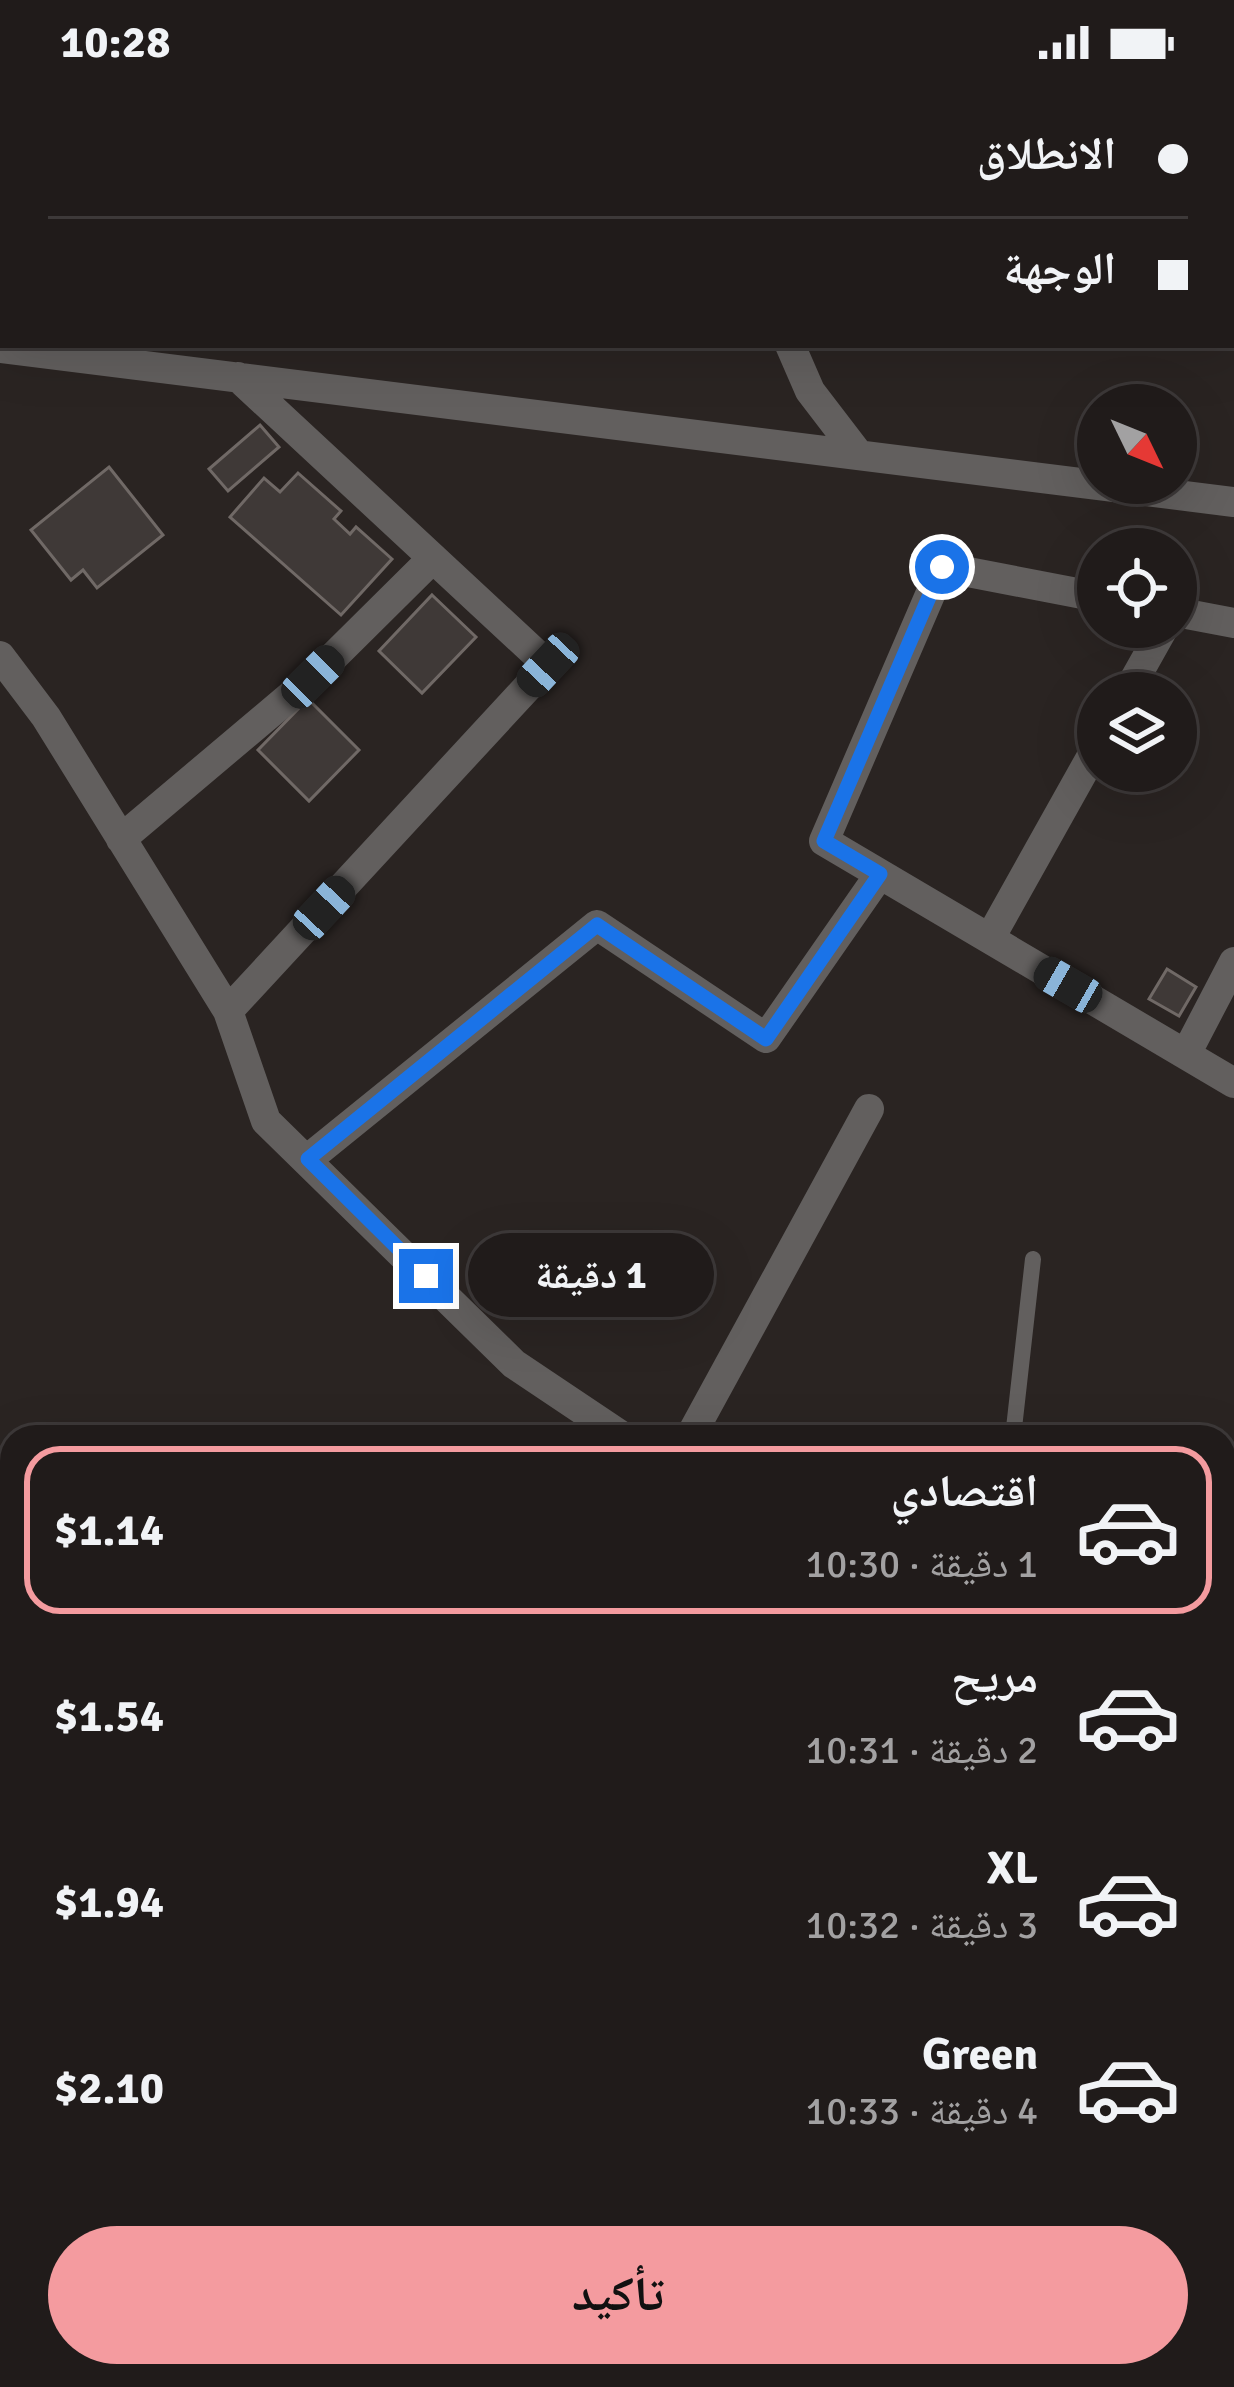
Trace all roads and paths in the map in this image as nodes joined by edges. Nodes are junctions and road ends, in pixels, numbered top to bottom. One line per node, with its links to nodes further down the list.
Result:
1 (0, 348): 3 (street)
2 (791, 348): 5 (street)
3 (158, 357): 4 (street)
4 (238, 377): 5 (street); 7 (street)
5 (859, 454): 6 (street)
6 (1234, 502)
7 (433, 558): 13 (street); 17 (street)
8 (1077, 593): 14 (street)
9 (1197, 616): 10 (street)
10 (1234, 623)
11 (0, 656): 13 (street)
12 (1077, 783): 15 (street)
13 (122, 839): 17 (street)
14 (880, 874): 15 (street); 21 (street)
15 (990, 938): 18 (street)
16 (1234, 962): 18 (street)
17 (228, 1011): 21 (street)
18 (1186, 1054): 19 (street)
19 (1234, 1083)
20 (868, 1109): 24 (street)
21 (308, 1159): 23 (street)
22 (1033, 1259): 25 (lane)
23 (605, 1425)
24 (697, 1425)
25 (1014, 1425)

